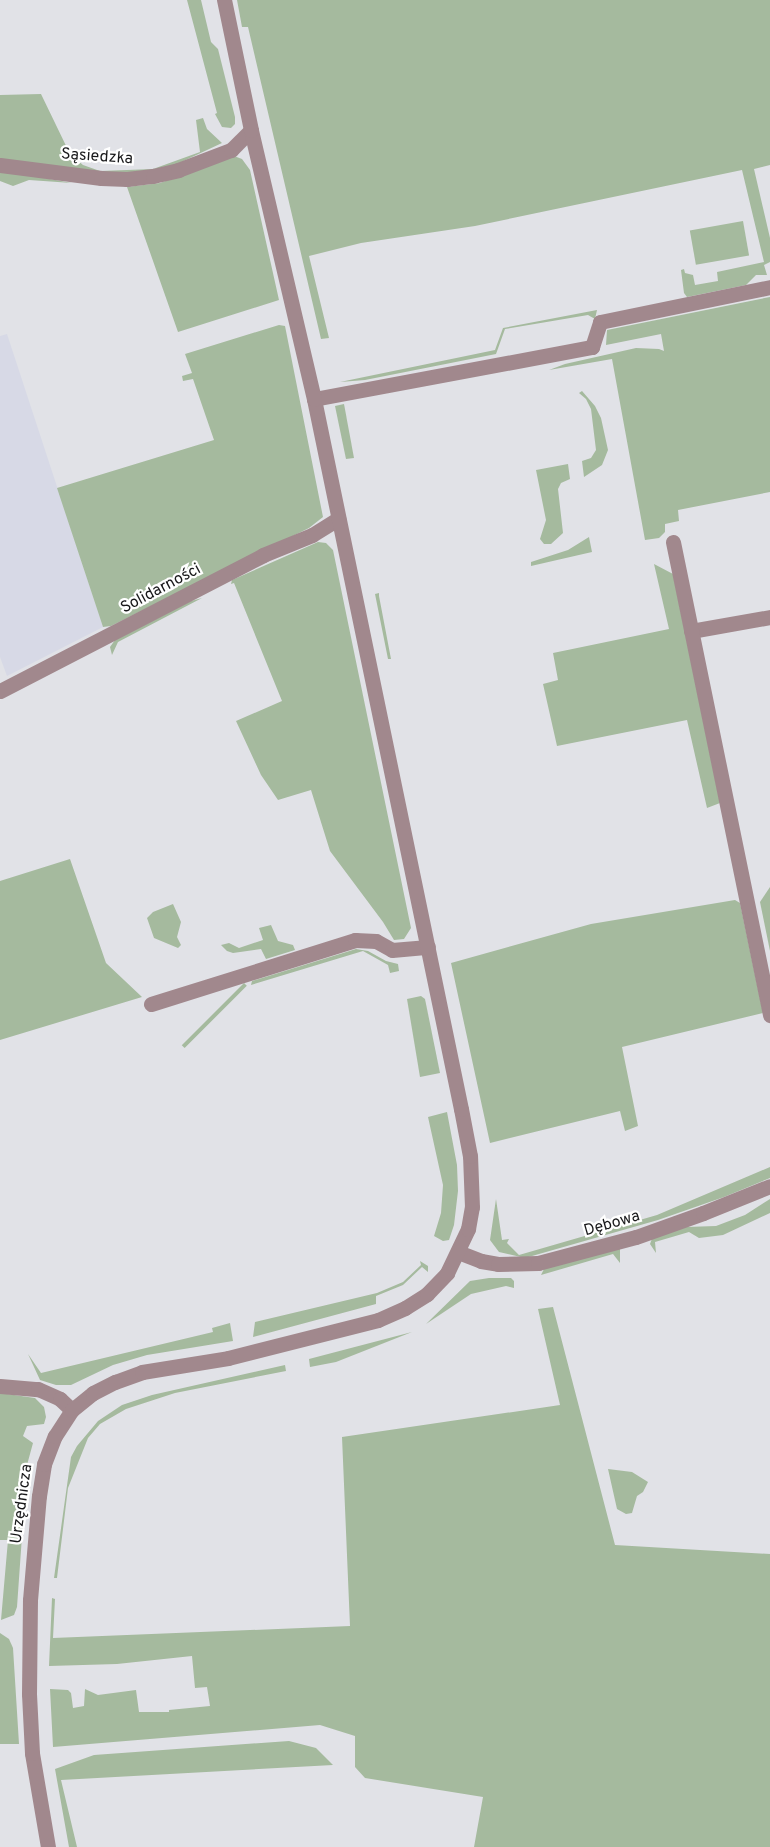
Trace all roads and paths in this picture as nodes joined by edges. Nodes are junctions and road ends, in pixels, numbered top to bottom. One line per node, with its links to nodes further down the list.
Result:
1 (224, 0): 2 (street, Urzędnicza)
2 (250, 130): 3 (street, Sąsiedzka); 5 (street, Urzędnicza)
3 (0, 165)
4 (770, 287): 5 (street)
5 (314, 399): 6 (street, Urzędnicza)
6 (338, 519): 10 (street, Solidarności); 11 (street, Urzędnicza)
7 (673, 542): 9 (street)
8 (770, 617): 9 (street)
9 (691, 631): 13 (street)
10 (0, 691)
11 (428, 947): 12 (street); 15 (street, Urzędnicza)
12 (151, 1004)
13 (770, 1015)
14 (770, 1186): 15 (street, Dębowa)
15 (458, 1252): 17 (street, Urzędnicza)
16 (0, 1386): 17 (street)
17 (72, 1410): 18 (street, Urzędnicza)
18 (48, 1847)

